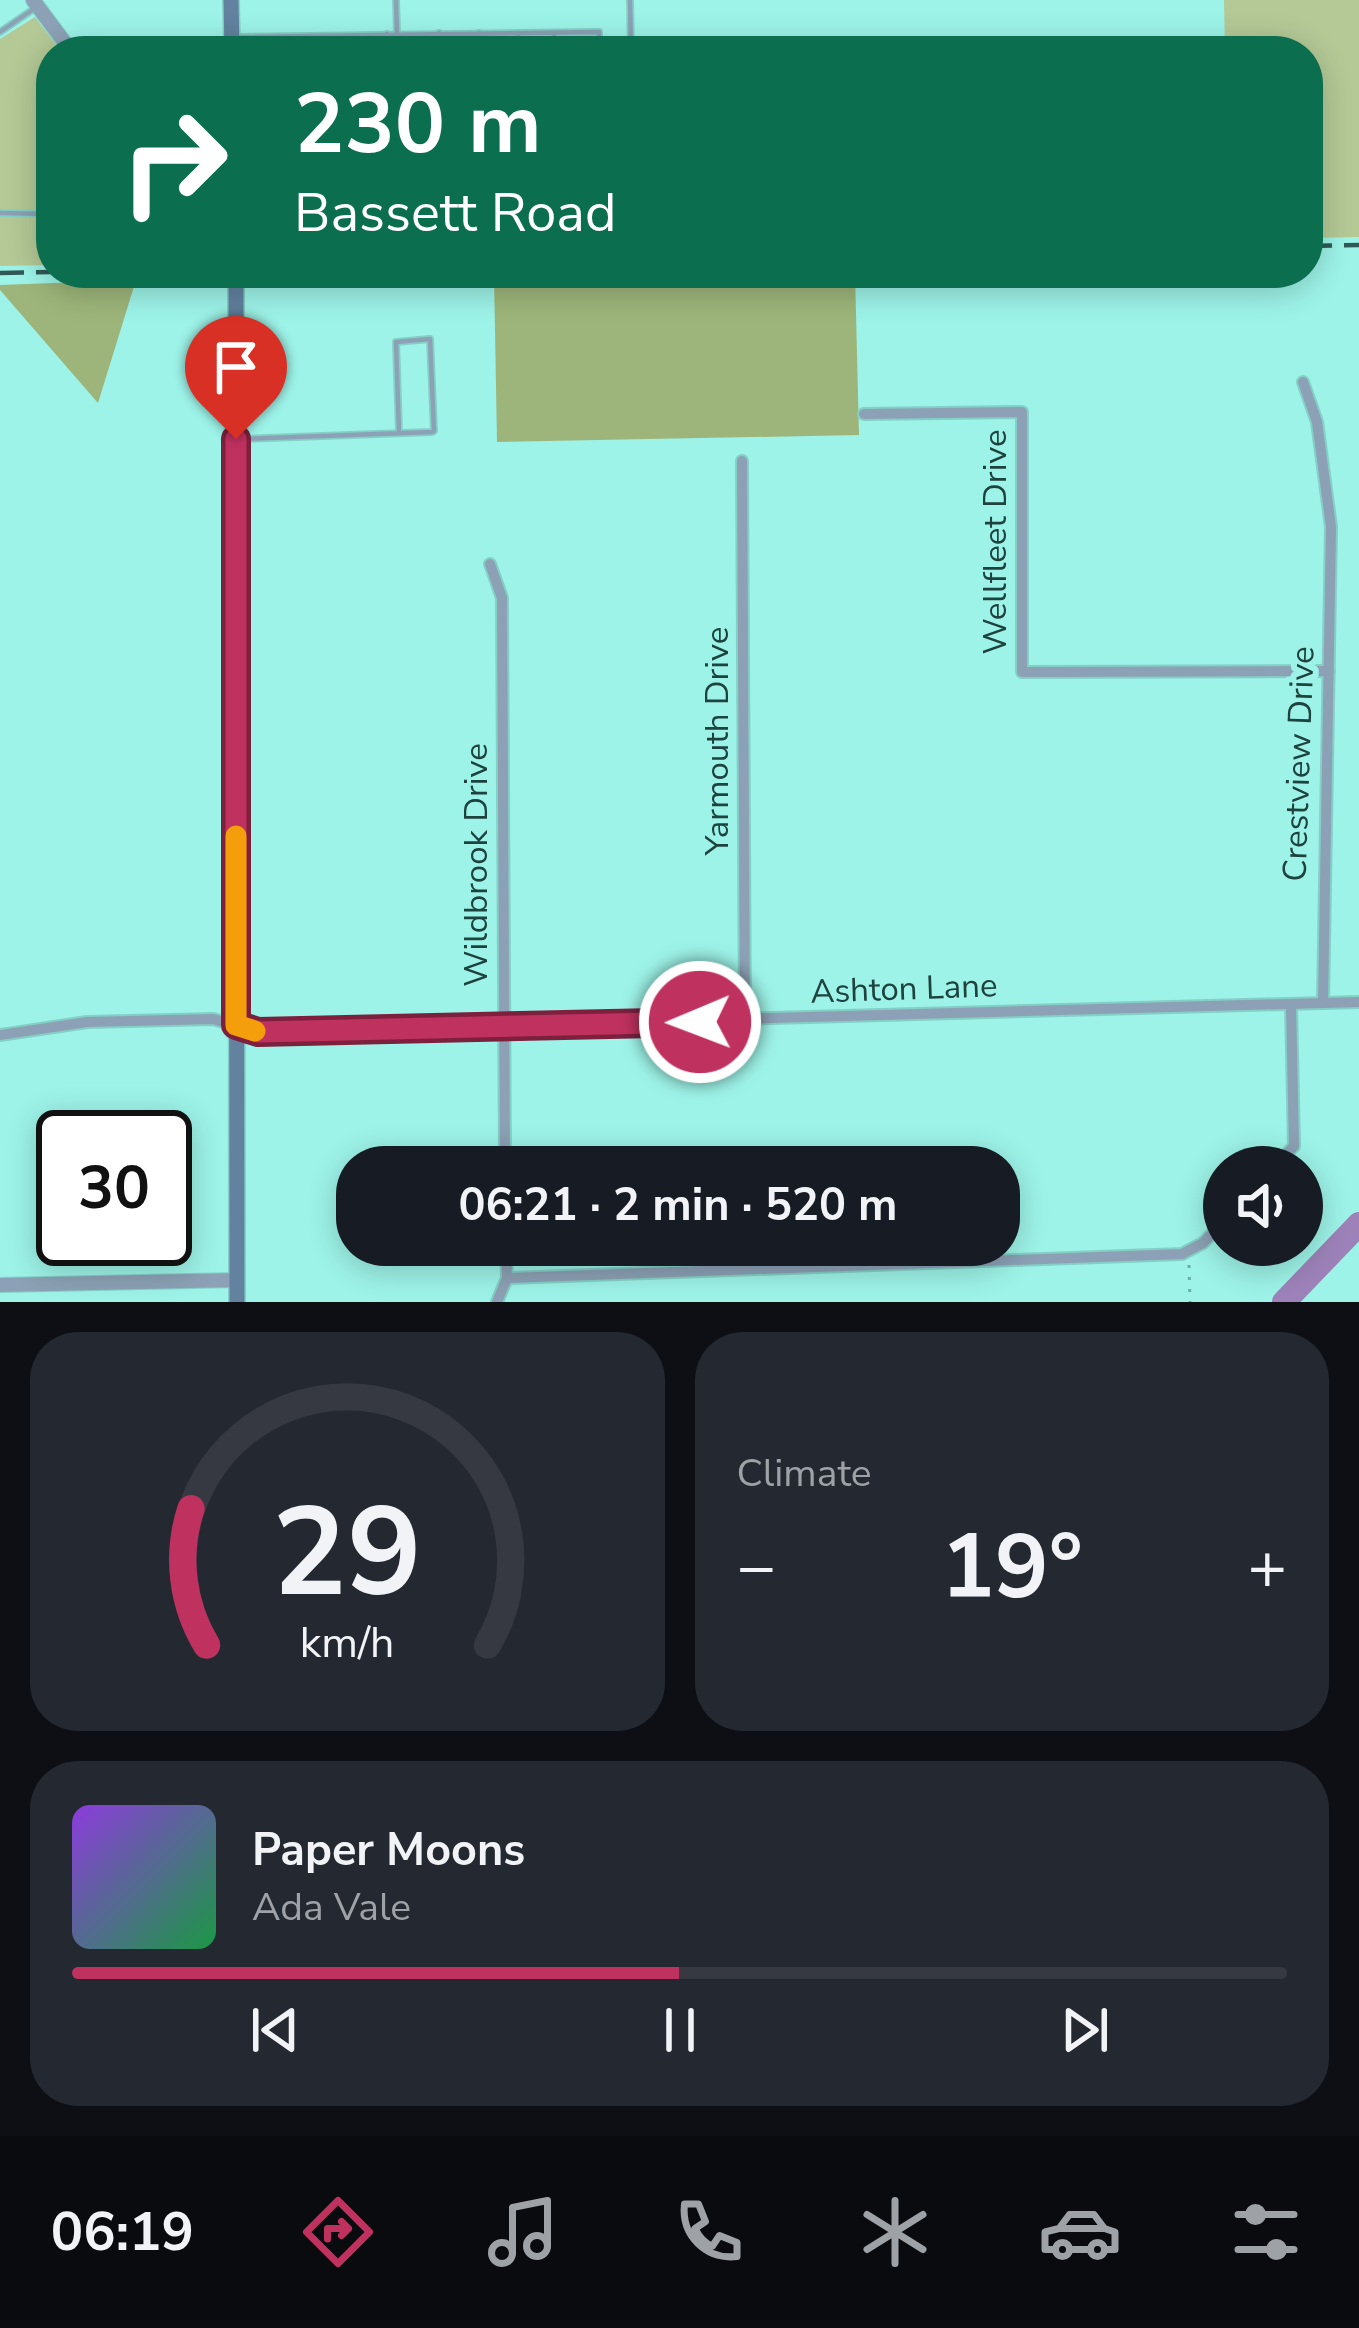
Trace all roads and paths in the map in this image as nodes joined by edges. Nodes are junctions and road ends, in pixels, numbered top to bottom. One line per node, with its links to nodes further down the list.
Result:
1 (231, 0): 13 (main road)
2 (396, 0): 11 (lane)
3 (630, 0): 17 (lane)
4 (35, 3): 5 (lane); 12 (street)
5 (0, 32)
6 (554, 32): 9 (lane); 15 (lane); 16 (lane)
7 (439, 33): 8 (lane); 11 (lane)
8 (479, 33): 9 (lane)
9 (518, 33)
10 (387, 34): 11 (lane); 14 (lane)
11 (397, 34)
12 (60, 36)
13 (232, 36)
14 (356, 36)
15 (554, 36)
16 (599, 36)
17 (631, 36)
18 (0, 213): 19 (lane)
19 (36, 214)
20 (236, 288): 24 (main road)
21 (1303, 382): 27 (street, Crestview Drive)
22 (864, 414): 27 (street, Wellfleet Drive)
23 (399, 433): 23 (lane); 24 (lane)
24 (236, 439): 32 (main road)
25 (742, 460): 31 (street, Yarmouth Drive)
26 (490, 564): 33 (street, Wildbrook Drive)
27 (1329, 671): 29 (street, Crestview Drive)
28 (1359, 1002): 29 (street, Ashton Lane)
29 (1323, 1003): 30 (street, Ashton Lane)
30 (1291, 1004): 31 (street, Ashton Lane); 36 (street)
31 (745, 1021): 33 (street, Ashton Lane)
32 (236, 1025): 33 (street, Ashton Lane); 34 (street, Ashton Lane); 41 (main road)
33 (503, 1026): 35 (street, Wildbrook Drive)
34 (0, 1035)
35 (505, 1146)
36 (1294, 1146)
37 (1203, 1243): 40 (street)
38 (1188, 1264): 45 (path)
39 (507, 1266): 40 (street)
40 (507, 1278): 44 (street)
41 (237, 1280): 42 (street); 43 (main road)
42 (0, 1285)
43 (237, 1302)
44 (497, 1302)
45 (1190, 1302)

